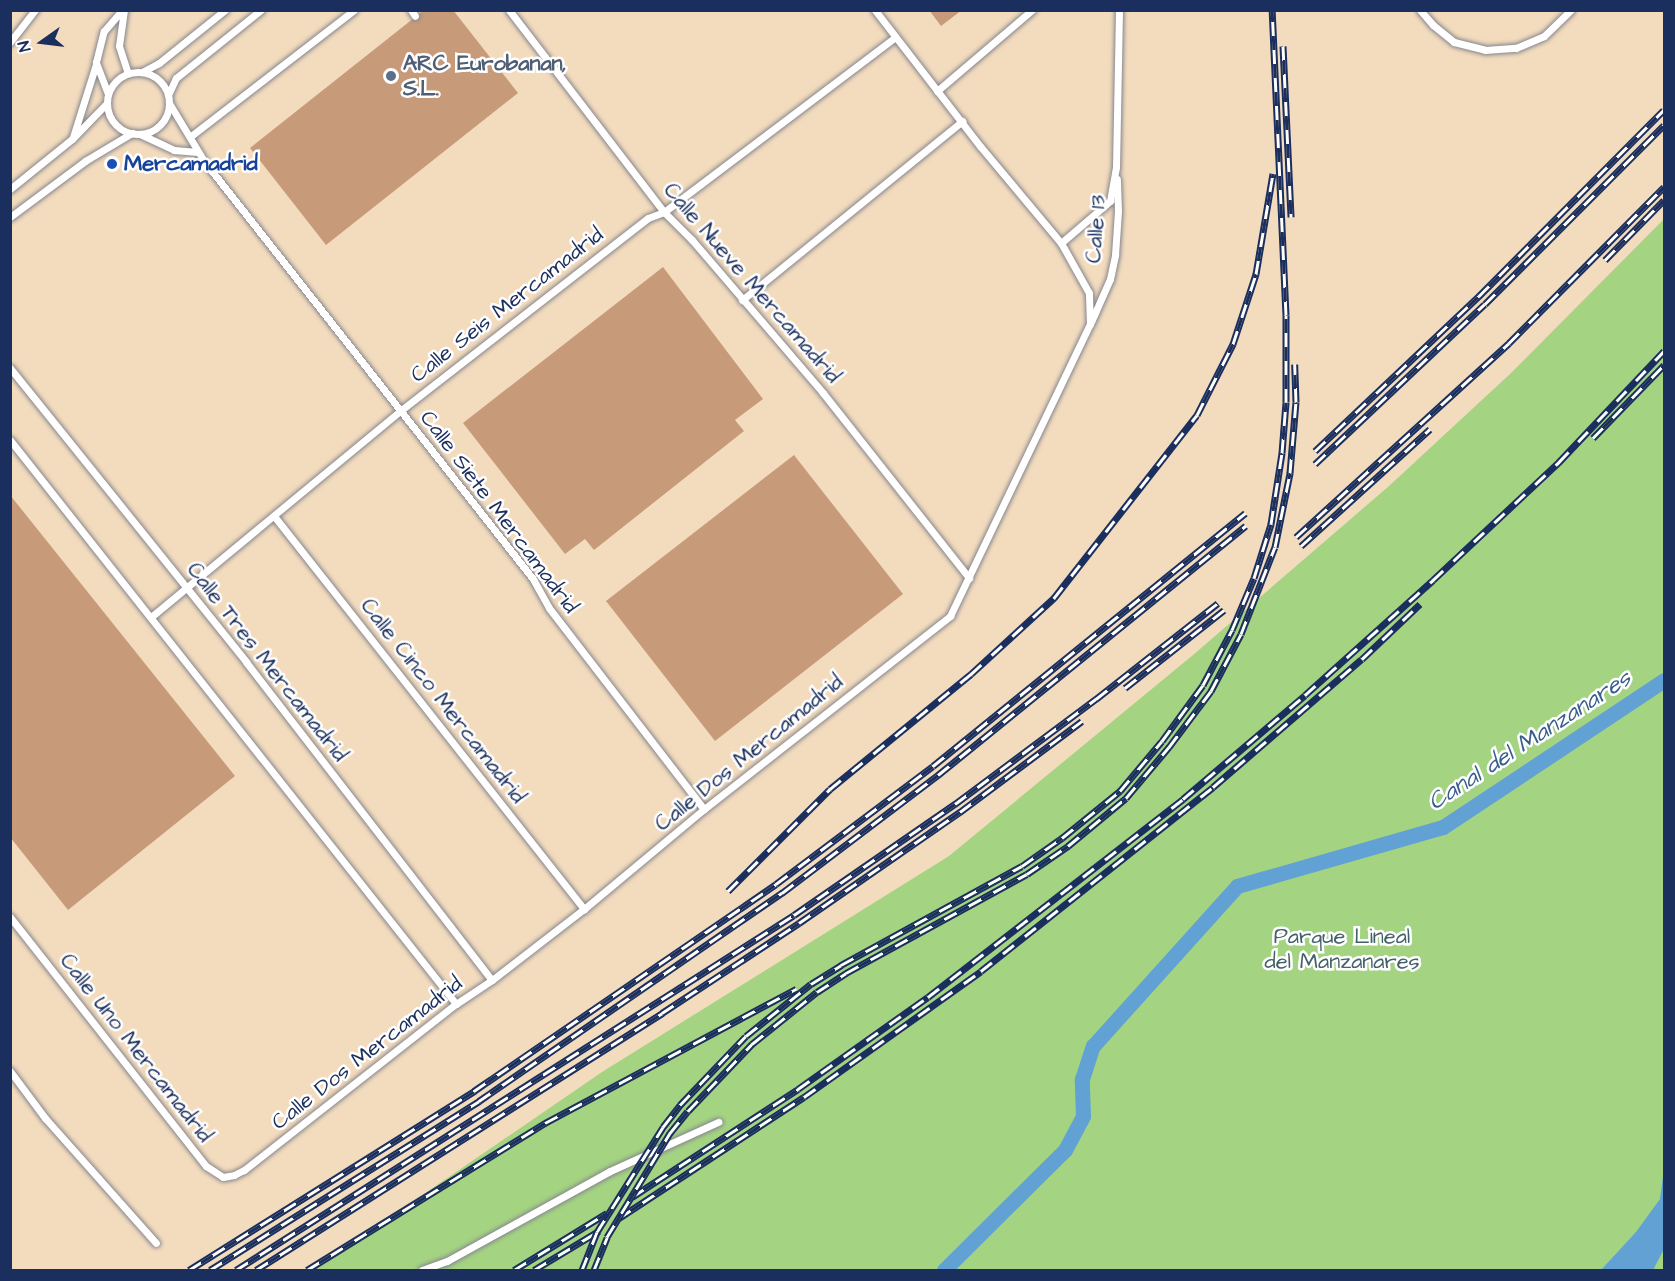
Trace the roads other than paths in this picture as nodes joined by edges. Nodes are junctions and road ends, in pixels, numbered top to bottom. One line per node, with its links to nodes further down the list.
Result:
1 (35, 10): 13 (lane)
2 (123, 10): 14 (lane); 16 (lane)
3 (225, 10): 15 (lane)
4 (261, 10): 19 (lane)
5 (354, 10): 24 (lane)
6 (509, 10): 29 (lane, Calle Nueve Mercamadrid)
7 (875, 10): 12 (lane, Calle Dos Mercamadrid)
8 (1032, 10): 17 (lane)
9 (1119, 10): 27 (lane, Calle 13)
10 (1420, 10): 11 (lane)
11 (1571, 10)
12 (895, 37): 17 (lane, Calle Dos Mercamadrid); 29 (lane, Calle Seis Mercamadrid)
13 (10, 42)
14 (96, 62): 18 (lane); 25 (lane)
15 (142, 72): 16 (lane); 19 (lane)
16 (128, 73): 18 (lane)
17 (937, 90): 22 (lane, Calle Dos Mercamadrid)
18 (108, 94): 20 (lane)
19 (168, 94): 21 (lane)
20 (107, 103): 23 (lane); 25 (lane)
21 (169, 104): 23 (lane); 24 (lane, Calle Siete Mercamadrid)
22 (962, 121): 31 (lane, Calle Dos Mercamadrid); 32 (lane)
23 (135, 133): 26 (lane); 30 (lane)
24 (191, 136): 26 (lane, Calle Siete Mercamadrid)
25 (72, 139): 28 (lane)
26 (198, 152): 35 (lane, Calle Siete Mercamadrid)
27 (1116, 167): 31 (lane, Calle 13); 33 (lane, Calle 13)
28 (10, 189)
29 (664, 212): 32 (lane, Calle Nueve Mercamadrid); 35 (lane, Calle Seis Mercamadrid)
30 (10, 217)
31 (1061, 243): 33 (lane, Calle Dos Mercamadrid)
32 (742, 300): 38 (lane, Calle Nueve Mercamadrid)
33 (1090, 324): 38 (lane, Calle Dos Mercamadrid)
34 (10, 368): 39 (lane, Calle Tres Mercamadrid)
35 (400, 411): 37 (lane, Calle Seis Mercamadrid); 41 (lane, Calle Siete Mercamadrid)
36 (10, 440): 40 (lane)
37 (274, 516): 39 (lane, Calle Seis Mercamadrid); 42 (lane, Calle Cinco Mercamadrid)
38 (969, 578): 41 (lane, Calle Dos Mercamadrid)
39 (185, 588): 40 (lane, Calle Seis Mercamadrid); 44 (lane, Calle Tres Mercamadrid)
40 (151, 617): 45 (lane)
41 (704, 809): 42 (lane, Calle Dos Mercamadrid)
42 (585, 909): 44 (lane, Calle Dos Mercamadrid)
43 (10, 917): 48 (lane, Calle Uno Mercamadrid)
44 (492, 980): 45 (lane, Calle Dos Mercamadrid)
45 (456, 1004): 48 (lane, Calle Dos Mercamadrid)
46 (10, 1071): 49 (lane)
47 (718, 1122): 50 (lane)
48 (244, 1170)
49 (156, 1243)
50 (422, 1270)

